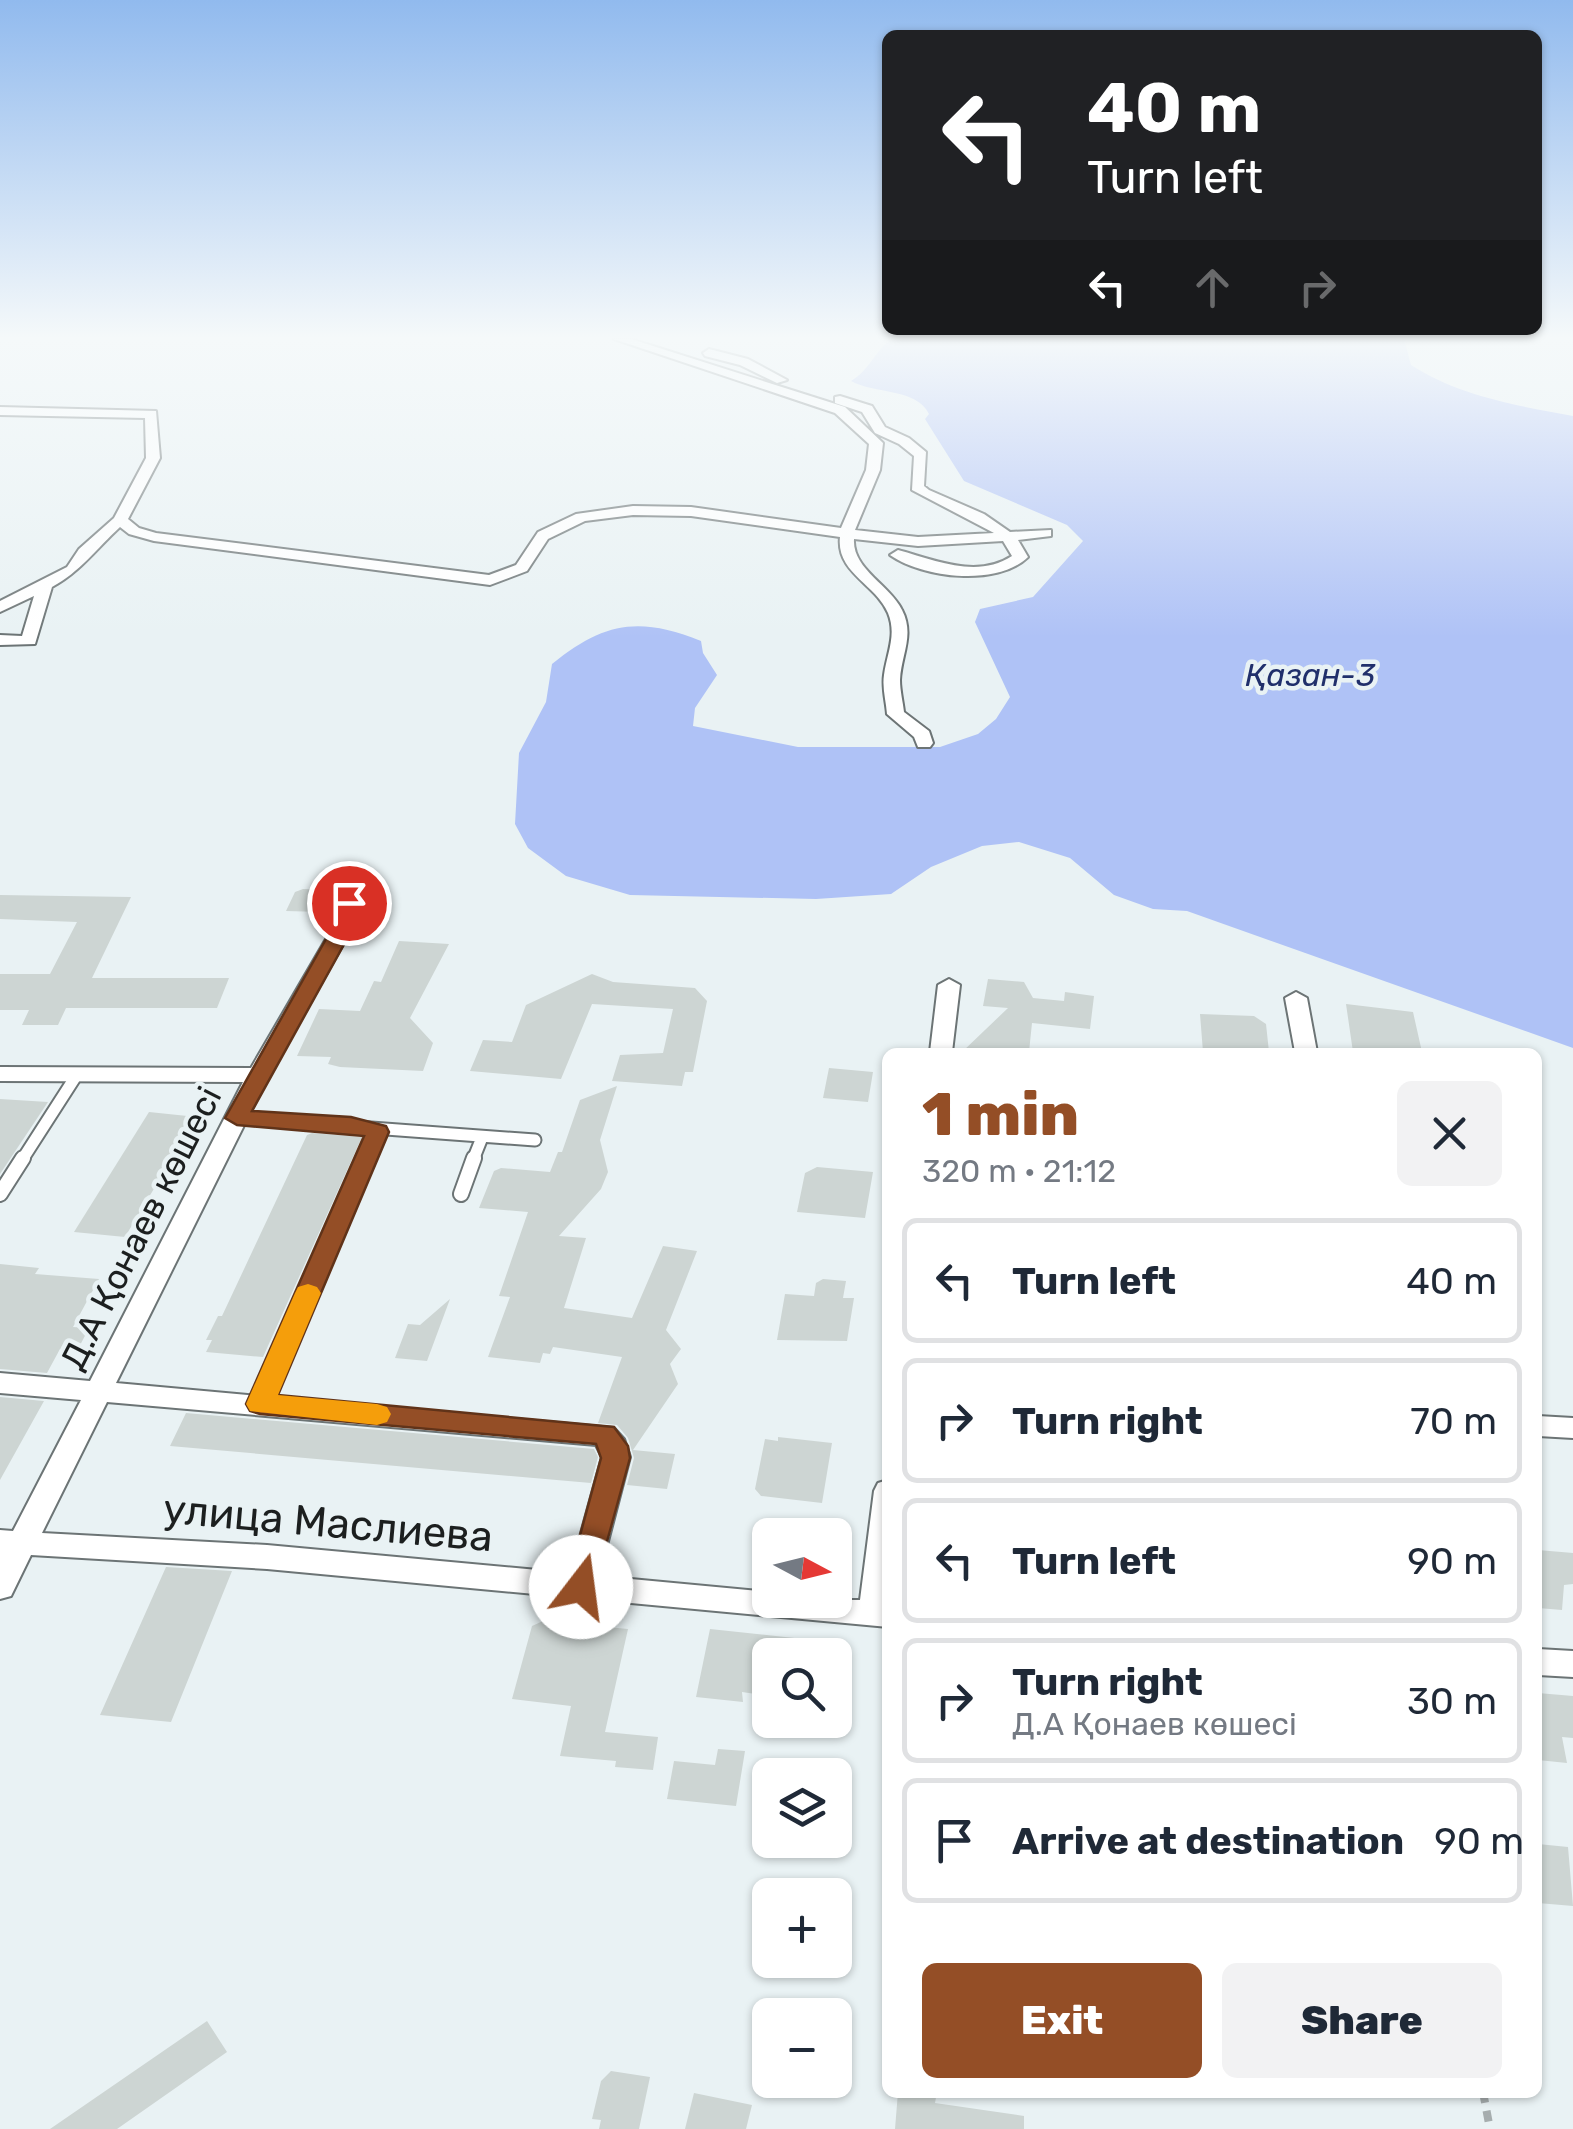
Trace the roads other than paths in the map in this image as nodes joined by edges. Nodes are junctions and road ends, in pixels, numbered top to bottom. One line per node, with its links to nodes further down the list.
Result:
1 (152, 438): 4 (street)
2 (872, 438): 5 (street)
3 (898, 438): 8 (street)
4 (120, 520): 7 (street); 10 (street)
5 (849, 533): 7 (street); 8 (street); 14 (street)
6 (1046, 533): 8 (street)
7 (154, 536): 10 (street)
8 (1003, 536): 9 (street)
9 (898, 555)
10 (82, 558): 11 (street)
11 (44, 587): 12 (street); 13 (street)
12 (0, 607)
13 (0, 640)
14 (924, 743)
15 (349, 903): 21 (street, Д.А Қонаев көшесі)
16 (949, 985): 18 (street)
17 (1296, 998): 19 (street)
18 (941, 1048)
19 (1305, 1048)
20 (0, 1074): 22 (street)
21 (258, 1075): 22 (street); 23 (street, Д.А Қонаев көшесі)
22 (76, 1076): 27 (lane)
23 (237, 1118): 24 (lane); 30 (street, Д.А Қонаев көшесі)
24 (377, 1132): 25 (lane); 31 (lane)
25 (481, 1140): 26 (lane); 28 (lane)
26 (534, 1140)
27 (0, 1194)
28 (461, 1194)
29 (0, 1383): 30 (street)
30 (97, 1394): 31 (street); 34 (street, Д.А Қонаев көшесі)
31 (260, 1404): 36 (street)
32 (1542, 1426): 33 (street)
33 (1573, 1428)
34 (10, 1543): 36 (street, улица Маслиева); 37 (street, Д.А Қонаев көшесі)
35 (882, 1583): 38 (street)
36 (581, 1587): 38 (street, улица Маслиева)
37 (0, 1588)
38 (880, 1614)
39 (1542, 1662): 40 (street)
40 (1573, 1664)

